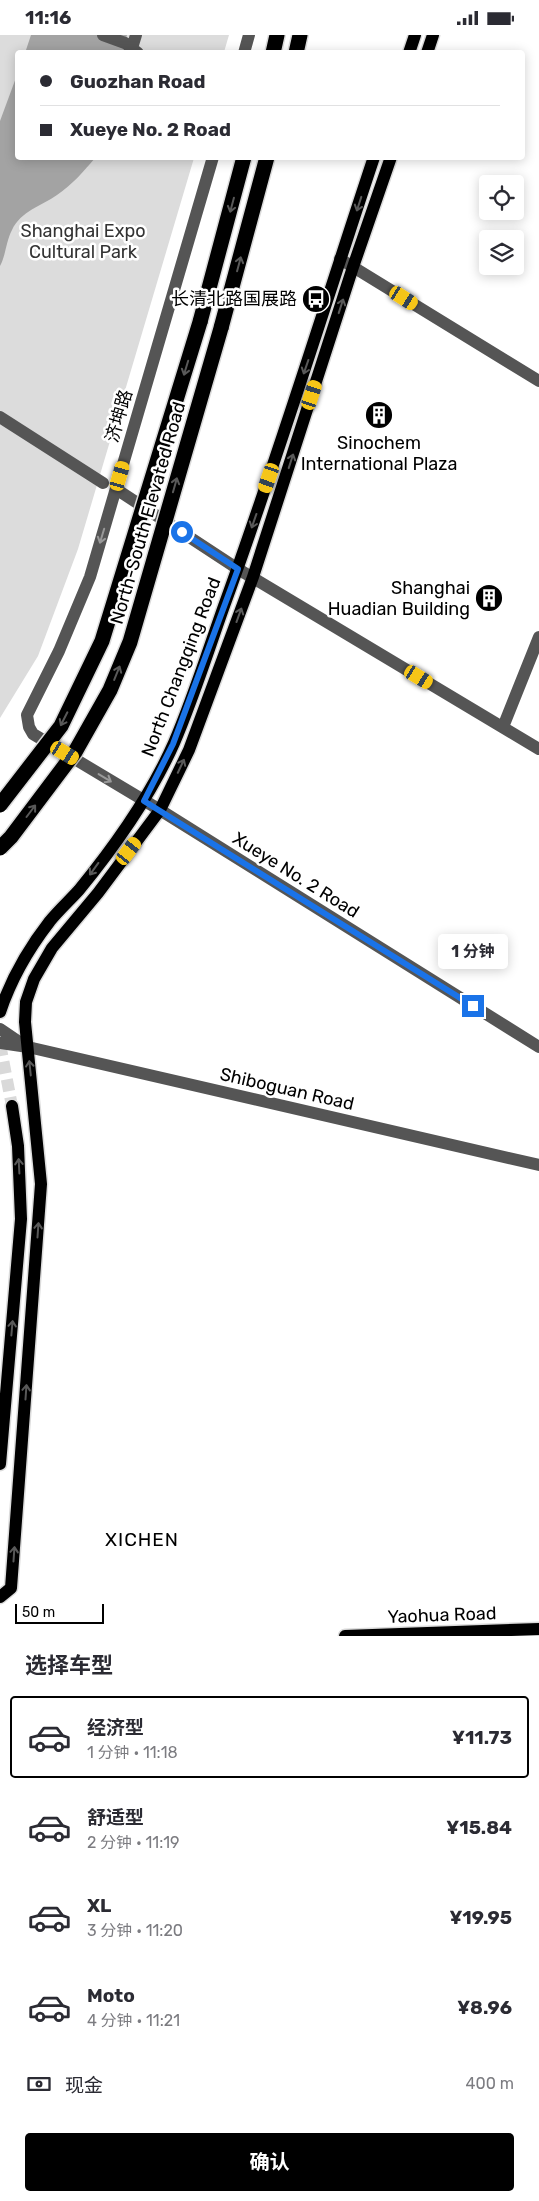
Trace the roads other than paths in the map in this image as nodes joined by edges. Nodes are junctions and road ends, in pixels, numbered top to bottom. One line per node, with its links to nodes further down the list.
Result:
1 (103, 35): 8 (street)
2 (136, 35): 8 (street)
3 (250, 35): 9 (street)
4 (277, 35): 10 (highway)
5 (300, 35): 11 (highway)
6 (415, 35): 12 (main road)
7 (433, 35): 13 (main road)
8 (135, 50)
9 (245, 50)
10 (274, 50)
11 (297, 50)
12 (410, 50)
13 (428, 50)
14 (212, 160): 24 (street, 济坤路)
15 (243, 160): 32 (highway, North-South Elevated Road, one-way to 32, bridge)
16 (266, 160): 34 (highway, North-South Elevated Road, one-way to 16, bridge)
17 (373, 160): 19 (main road, North Changqing Road, one-way to 19)
18 (390, 160): 20 (main road, North Changqing Road)
19 (340, 259): 20 (street); 25 (main road, North Changqing Road, one-way to 25)
20 (353, 267): 21 (street); 26 (main road, North Changqing Road, one-way to 20)
21 (539, 381)
22 (0, 417): 23 (street)
23 (103, 483)
24 (116, 489): 25 (street); 29 (street, 济坤路, one-way to 29)
25 (238, 569): 26 (street); 31 (main road, North Changqing Road)
26 (253, 577): 28 (street); 33 (main road, North Changqing Road, one-way to 26)
27 (539, 637): 28 (street)
28 (503, 727): 30 (street)
29 (33, 734): 31 (street, Xueye No. 2 Road, one-way to 31)
30 (539, 749)
31 (144, 801): 33 (street, Xueye No. 2 Road); 35 (main road, North Changqing Road, one-way to 35)
32 (0, 805)
33 (160, 810): 38 (main road, North Changqing Road); 39 (street, Xueye No. 2 Road)
34 (0, 848)
35 (0, 1011)
36 (0, 1029): 38 (street)
37 (0, 1043): 38 (street)
38 (28, 1047): 41 (street, Shiboguan Road); 43 (main road, North Changqing Road, one-way to 38)
39 (539, 1047)
40 (12, 1106): 42 (main road, one-way to 40)
41 (539, 1165)
42 (0, 1464)
43 (0, 1597)
44 (539, 1629): 45 (main road, Yaohua Road)
45 (345, 1636)

